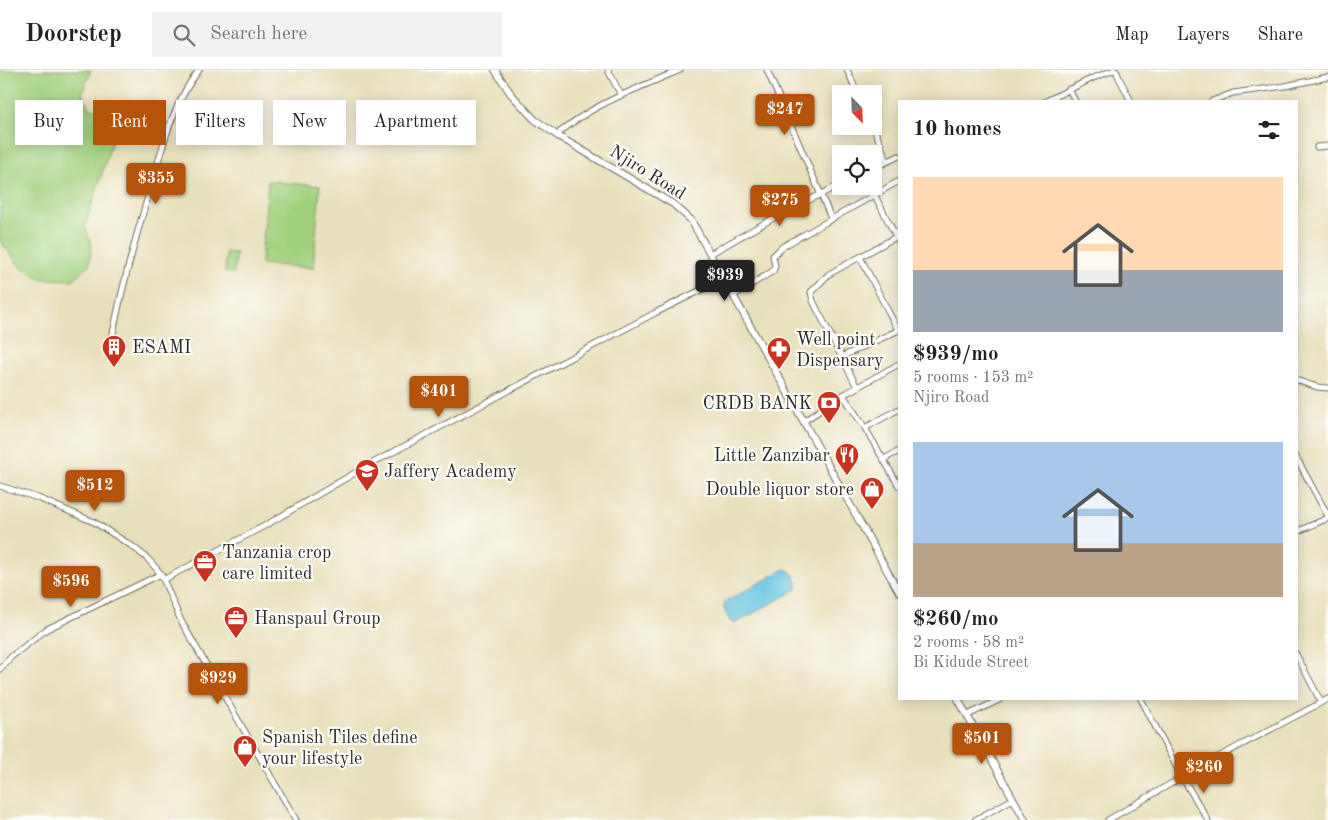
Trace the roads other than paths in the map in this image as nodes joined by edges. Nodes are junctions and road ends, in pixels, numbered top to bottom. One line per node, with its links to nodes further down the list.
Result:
1 (199, 70): 37 (street)
2 (495, 70): 17 (street, Njiro Road)
3 (608, 70): 11 (street)
4 (680, 70): 11 (street)
5 (766, 70): 26 (street)
6 (847, 70): 9 (street)
7 (1115, 70): 10 (street); 14 (street)
8 (1328, 77): 15 (street)
9 (854, 85)
10 (1069, 89): 12 (street); 13 (street)
11 (621, 95): 17 (street)
12 (1048, 100)
13 (1074, 100)
14 (1130, 100)
15 (1215, 100)
16 (877, 135): 21 (street)
17 (558, 136): 31 (street, Njiro Road)
18 (1328, 146): 19 (street)
19 (1317, 147)
20 (898, 156): 21 (street)
21 (887, 161): 22 (street)
22 (882, 164)
23 (898, 182): 25 (street)
24 (832, 188): 26 (street)
25 (882, 190)
26 (821, 194): 29 (street); 31 (street)
27 (872, 195): 29 (street)
28 (875, 195): 30 (street)
29 (831, 218): 34 (street)
30 (898, 240): 32 (street)
31 (710, 254): 33 (street, Njiro Road)
32 (860, 257): 35 (street); 38 (street)
33 (725, 278): 34 (street, Njiro Road); 54 (street)
34 (734, 295): 45 (street, Njiro Road)
35 (898, 328)
36 (898, 330): 38 (street)
37 (112, 338)
38 (841, 357): 41 (street)
39 (898, 365): 41 (street)
40 (1298, 381): 42 (street)
41 (857, 387): 43 (street)
42 (1328, 388)
43 (843, 395): 45 (street); 46 (street)
44 (898, 410): 46 (street)
45 (804, 422): 55 (street, Njiro Road)
46 (865, 428): 48 (street)
47 (898, 452): 48 (street)
48 (884, 459): 50 (street)
49 (1298, 461): 52 (street)
50 (898, 483)
51 (0, 486): 54 (street)
52 (1328, 517): 53 (street)
53 (1298, 531)
54 (163, 576): 57 (street); 66 (street)
55 (897, 584)
56 (1298, 658): 62 (street)
57 (0, 669)
58 (1328, 699): 62 (street)
59 (959, 700): 63 (street)
60 (999, 700): 63 (street)
61 (1142, 700): 64 (street)
62 (1321, 702): 64 (street)
63 (968, 715): 65 (street)
64 (1182, 777): 69 (street); 70 (street)
65 (1013, 799): 67 (street); 68 (street)
66 (296, 820)
67 (975, 820)
68 (1025, 820)
69 (1108, 820)
70 (1208, 820)

